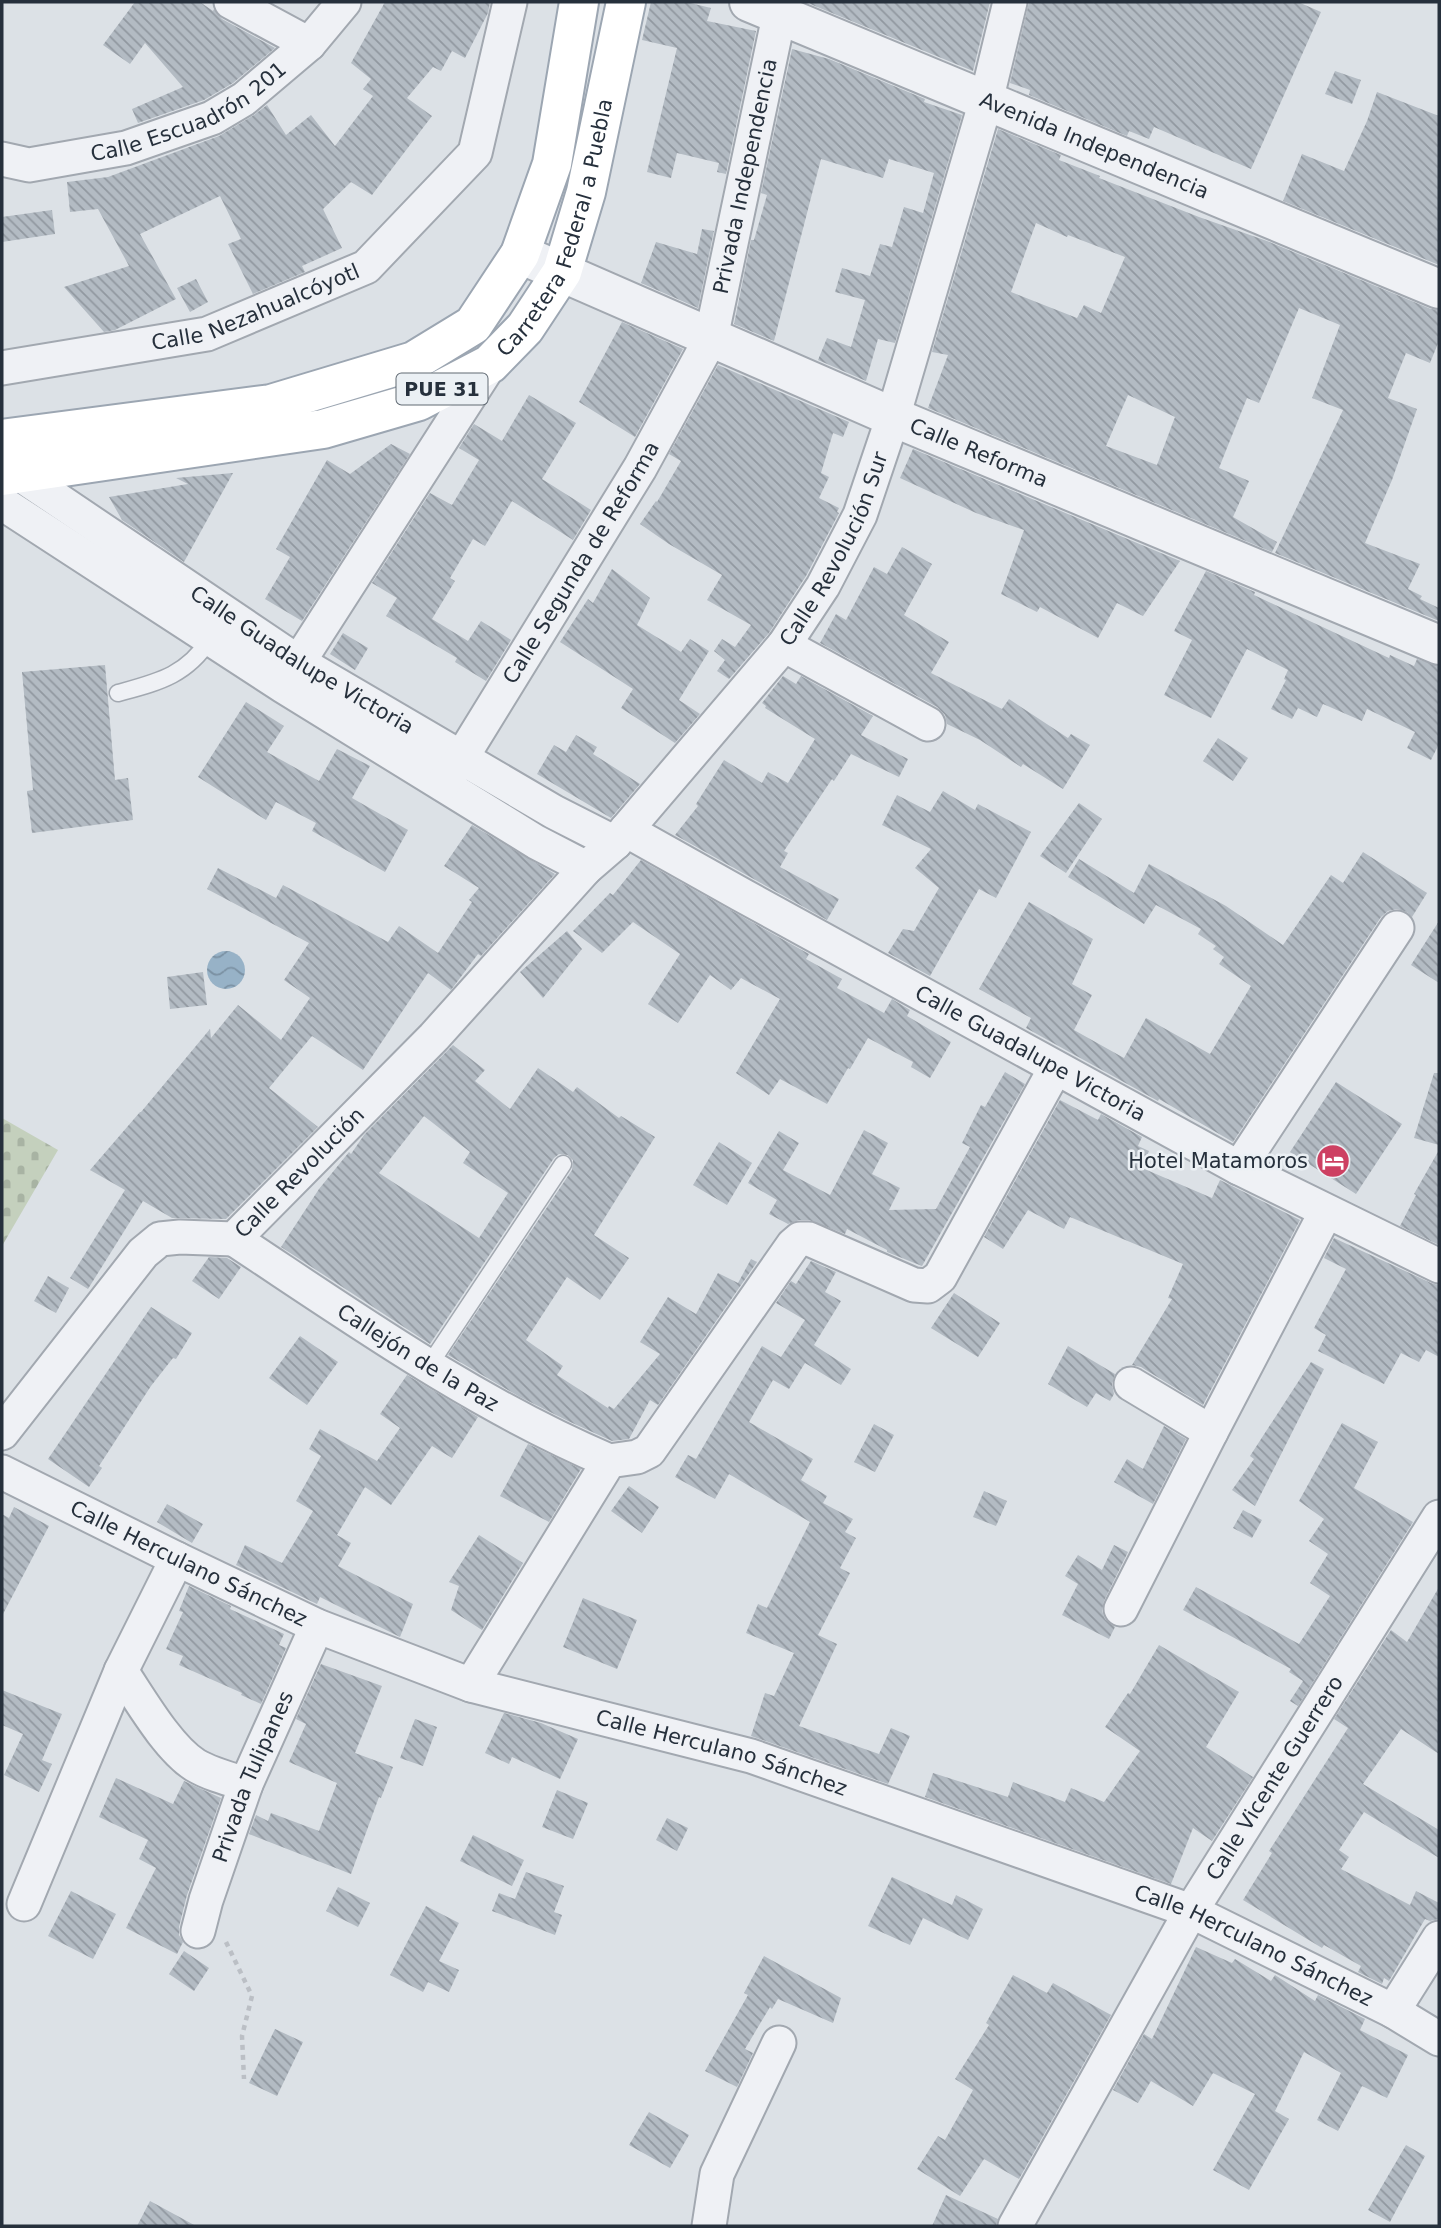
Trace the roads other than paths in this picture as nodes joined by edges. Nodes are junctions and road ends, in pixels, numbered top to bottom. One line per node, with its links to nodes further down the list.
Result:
1 (230, 2): 8 (street)
2 (344, 2): 8 (street, Calle Escuadrón 201)
3 (510, 2): 16 (street, Calle Nezahualcóyotl)
4 (579, 2): 11 (main road, Carretera Federal a Puebla / PUE 31)
5 (626, 2): 12 (main road, Carretera Federal a Puebla / PUE 31)
6 (1010, 2): 9 (street, Calle Revolución Sur)
7 (770, 6): 9 (street, Avenida Independencia); 14 (street, Privada Independencia)
8 (309, 44): 10 (street, Calle Escuadrón 201)
9 (986, 101): 13 (street, Avenida Independencia); 17 (street, Calle Revolución Sur)
10 (2, 159)
11 (520, 254): 12 (street, Calle Reforma); 19 (main road, Carretera Federal a Puebla / PUE 31)
12 (562, 272): 14 (street, Calle Reforma); 15 (main road, Carretera Federal a Puebla / PUE 31)
13 (1439, 289)
14 (711, 338): 17 (street, Calle Reforma); 27 (street, Calle Segunda de Reforma)
15 (490, 364): 19 (main road, Carretera Federal a Puebla / PUE 31); 24 (street)
16 (2, 368)
17 (893, 417): 22 (street, Calle Revolución Sur); 23 (street, Calle Reforma)
18 (2, 439): 19 (main road, Carretera Federal a Puebla / PUE 31)
19 (75, 447): 20 (main road, Carretera Federal a Puebla / PUE 31)
20 (6, 477): 21 (street, Calle Guadalupe Victoria); 24 (street, Calle Guadalupe Victoria)
21 (210, 639): 24 (street, Calle Guadalupe Victoria); 25 (lane)
22 (784, 645): 26 (street); 29 (street, Calle Revolución Sur)
23 (1439, 645)
24 (291, 674): 27 (street, Calle Guadalupe Victoria); 28 (street, Calle Guadalupe Victoria)
25 (118, 693)
26 (928, 724)
27 (462, 757): 28 (street, Calle Segunda de Reforma); 29 (street, Calle Guadalupe Victoria)
28 (443, 784): 30 (street, Calle Guadalupe Victoria)
29 (621, 836): 30 (street, Calle Revolución Sur); 32 (street, Calle Guadalupe Victoria)
30 (586, 868): 36 (street, Calle Revolución)
31 (1397, 928): 34 (street)
32 (1055, 1069): 34 (street, Calle Guadalupe Victoria); 42 (street)
33 (563, 1164): 38 (lane)
34 (1239, 1168): 35 (street, Calle Guadalupe Victoria)
35 (1326, 1212): 37 (street, Calle Guadalupe Victoria); 40 (street)
36 (234, 1239): 38 (street, Callejón de la Paz); 41 (street, Calle Revolución)
37 (1439, 1266)
38 (428, 1367): 42 (street, Callejón de la Paz)
39 (1131, 1384): 40 (street)
40 (1211, 1432): 46 (street)
41 (2, 1433)
42 (609, 1461): 49 (street)
43 (2, 1472): 45 (street, Calle Herculano Sánchez)
44 (1439, 1517): 52 (street, Calle Vicente Guerrero)
45 (177, 1559): 47 (street, Calle Herculano Sánchez); 48 (street)
46 (1121, 1609)
47 (317, 1626): 49 (street, Calle Herculano Sánchez); 50 (street, Privada Tulipanes)
48 (121, 1671): 50 (street); 51 (street)
49 (471, 1685): 52 (street, Calle Herculano Sánchez)
50 (246, 1784): 53 (street, Privada Tulipanes)
51 (24, 1904)
52 (1191, 1912): 55 (street, Calle Herculano Sánchez); 59 (street, Calle Vicente Guerrero)
53 (202, 1916)
54 (1439, 1938): 55 (street)
55 (1393, 2011): 56 (street, Calle Herculano Sánchez)
56 (1439, 2039)
57 (779, 2043): 58 (street)
58 (709, 2226)
59 (1015, 2226)

